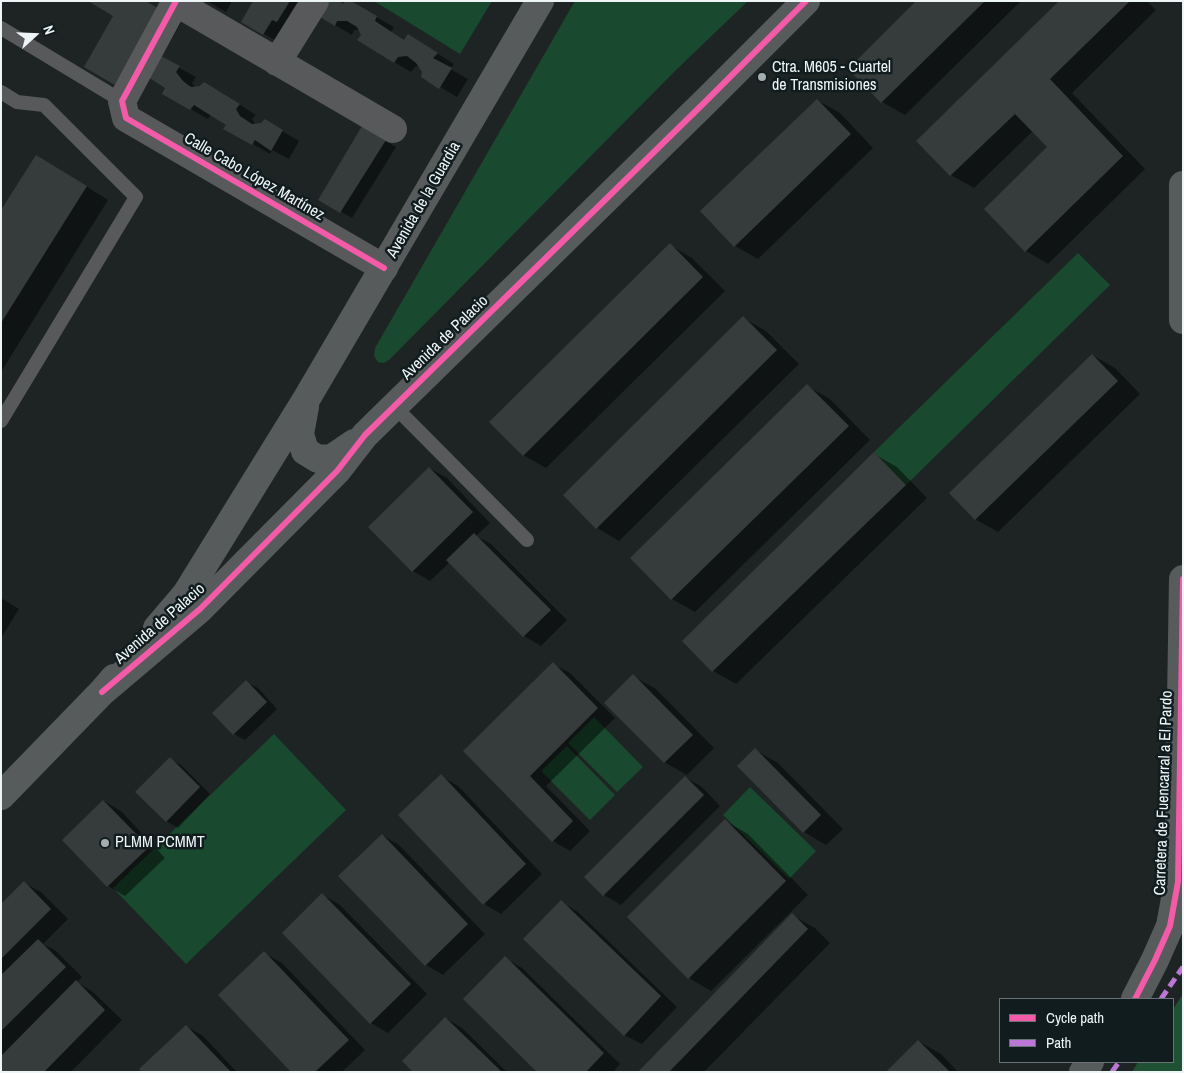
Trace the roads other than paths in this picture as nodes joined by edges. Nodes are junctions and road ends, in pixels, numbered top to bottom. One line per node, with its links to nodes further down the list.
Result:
1 (315, 1): 6 (street)
2 (540, 1): 11 (street, Avenida de la Guardia)
3 (806, 1): 14 (street, Avenida de Palacio)
4 (176, 2): 6 (street); 8 (street)
5 (1, 28): 8 (lane)
6 (277, 62): 9 (street)
7 (1, 92): 15 (lane)
8 (122, 101): 11 (street, Calle Cabo López Martínez)
9 (393, 129)
10 (1183, 184): 12 (street)
11 (384, 268): 13 (street, Avenida de la Guardia)
12 (1183, 320)
13 (307, 398): 16 (street, Avenida de la Guardia); 19 (street, Avenida de la Guardia)
14 (394, 406): 16 (street, Avenida de Palacio); 17 (lane)
15 (1, 421)
16 (365, 435): 19 (street, Avenida de Palacio)
17 (527, 540)
18 (1183, 579): 21 (street, Carretera de Fuencarral a El Pardo)
19 (102, 692): 20 (street)
20 (1, 796)
21 (1135, 998)

